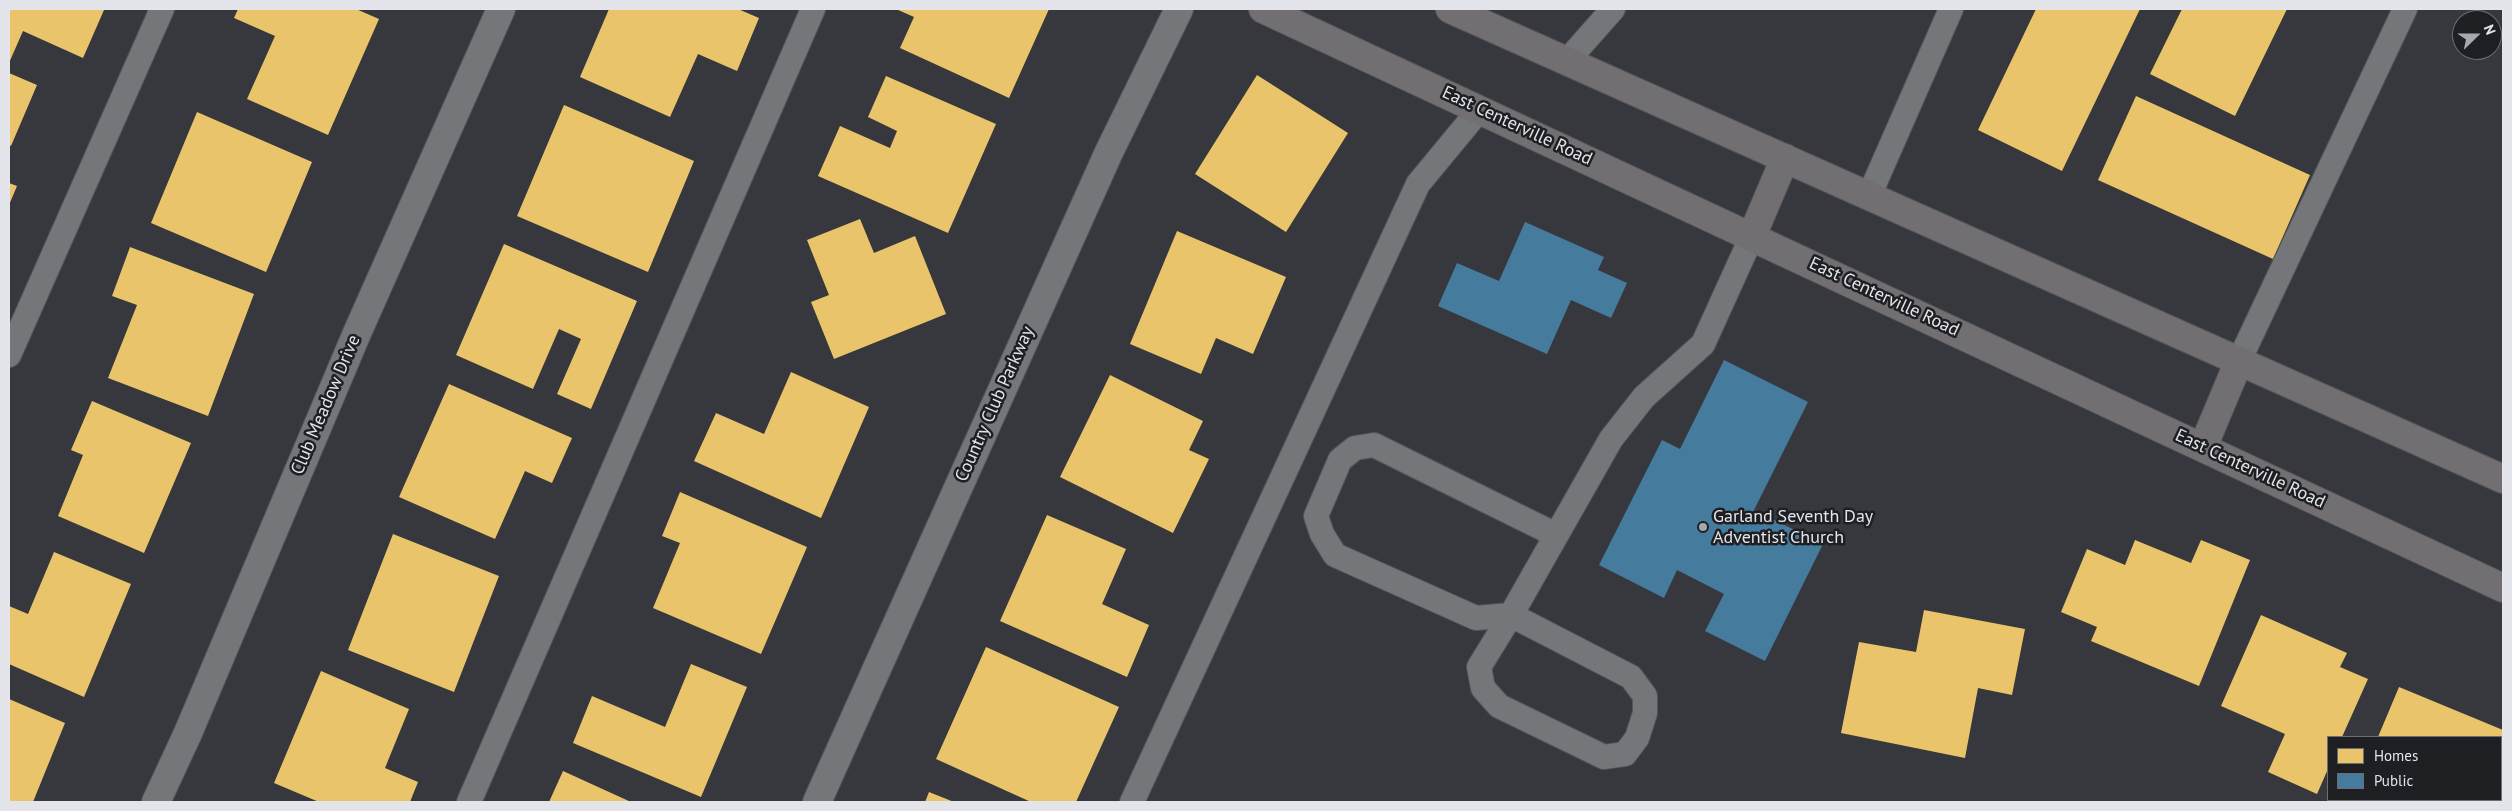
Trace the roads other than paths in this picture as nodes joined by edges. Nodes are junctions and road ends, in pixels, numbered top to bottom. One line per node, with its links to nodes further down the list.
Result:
1 (162, 9): 15 (lane)
2 (501, 9): 22 (street, Club Meadow Drive)
3 (813, 9): 23 (lane)
4 (1179, 9): 24 (street, Country Club Parkway)
5 (1263, 9): 11 (main road, East Centerville Road)
6 (1450, 9): 10 (main road)
7 (1613, 9): 10 (lane)
8 (1951, 9): 13 (lane)
9 (2405, 9): 16 (lane)
10 (1566, 61): 12 (main road)
11 (1480, 109): 14 (main road, East Centerville Road); 25 (lane)
12 (1785, 158): 13 (main road); 14 (main road)
13 (1869, 196): 16 (main road)
14 (1752, 236): 17 (main road, East Centerville Road); 19 (lane)
15 (9, 355)
16 (2239, 361): 17 (main road); 18 (main road)
17 (2203, 447): 20 (main road, East Centerville Road)
18 (2503, 479)
19 (1556, 535): 21 (lane); 21 (lane)
20 (2503, 588)
21 (1511, 615): 21 (lane)
22 (156, 802)
23 (469, 802)
24 (817, 802)
25 (1132, 802)

